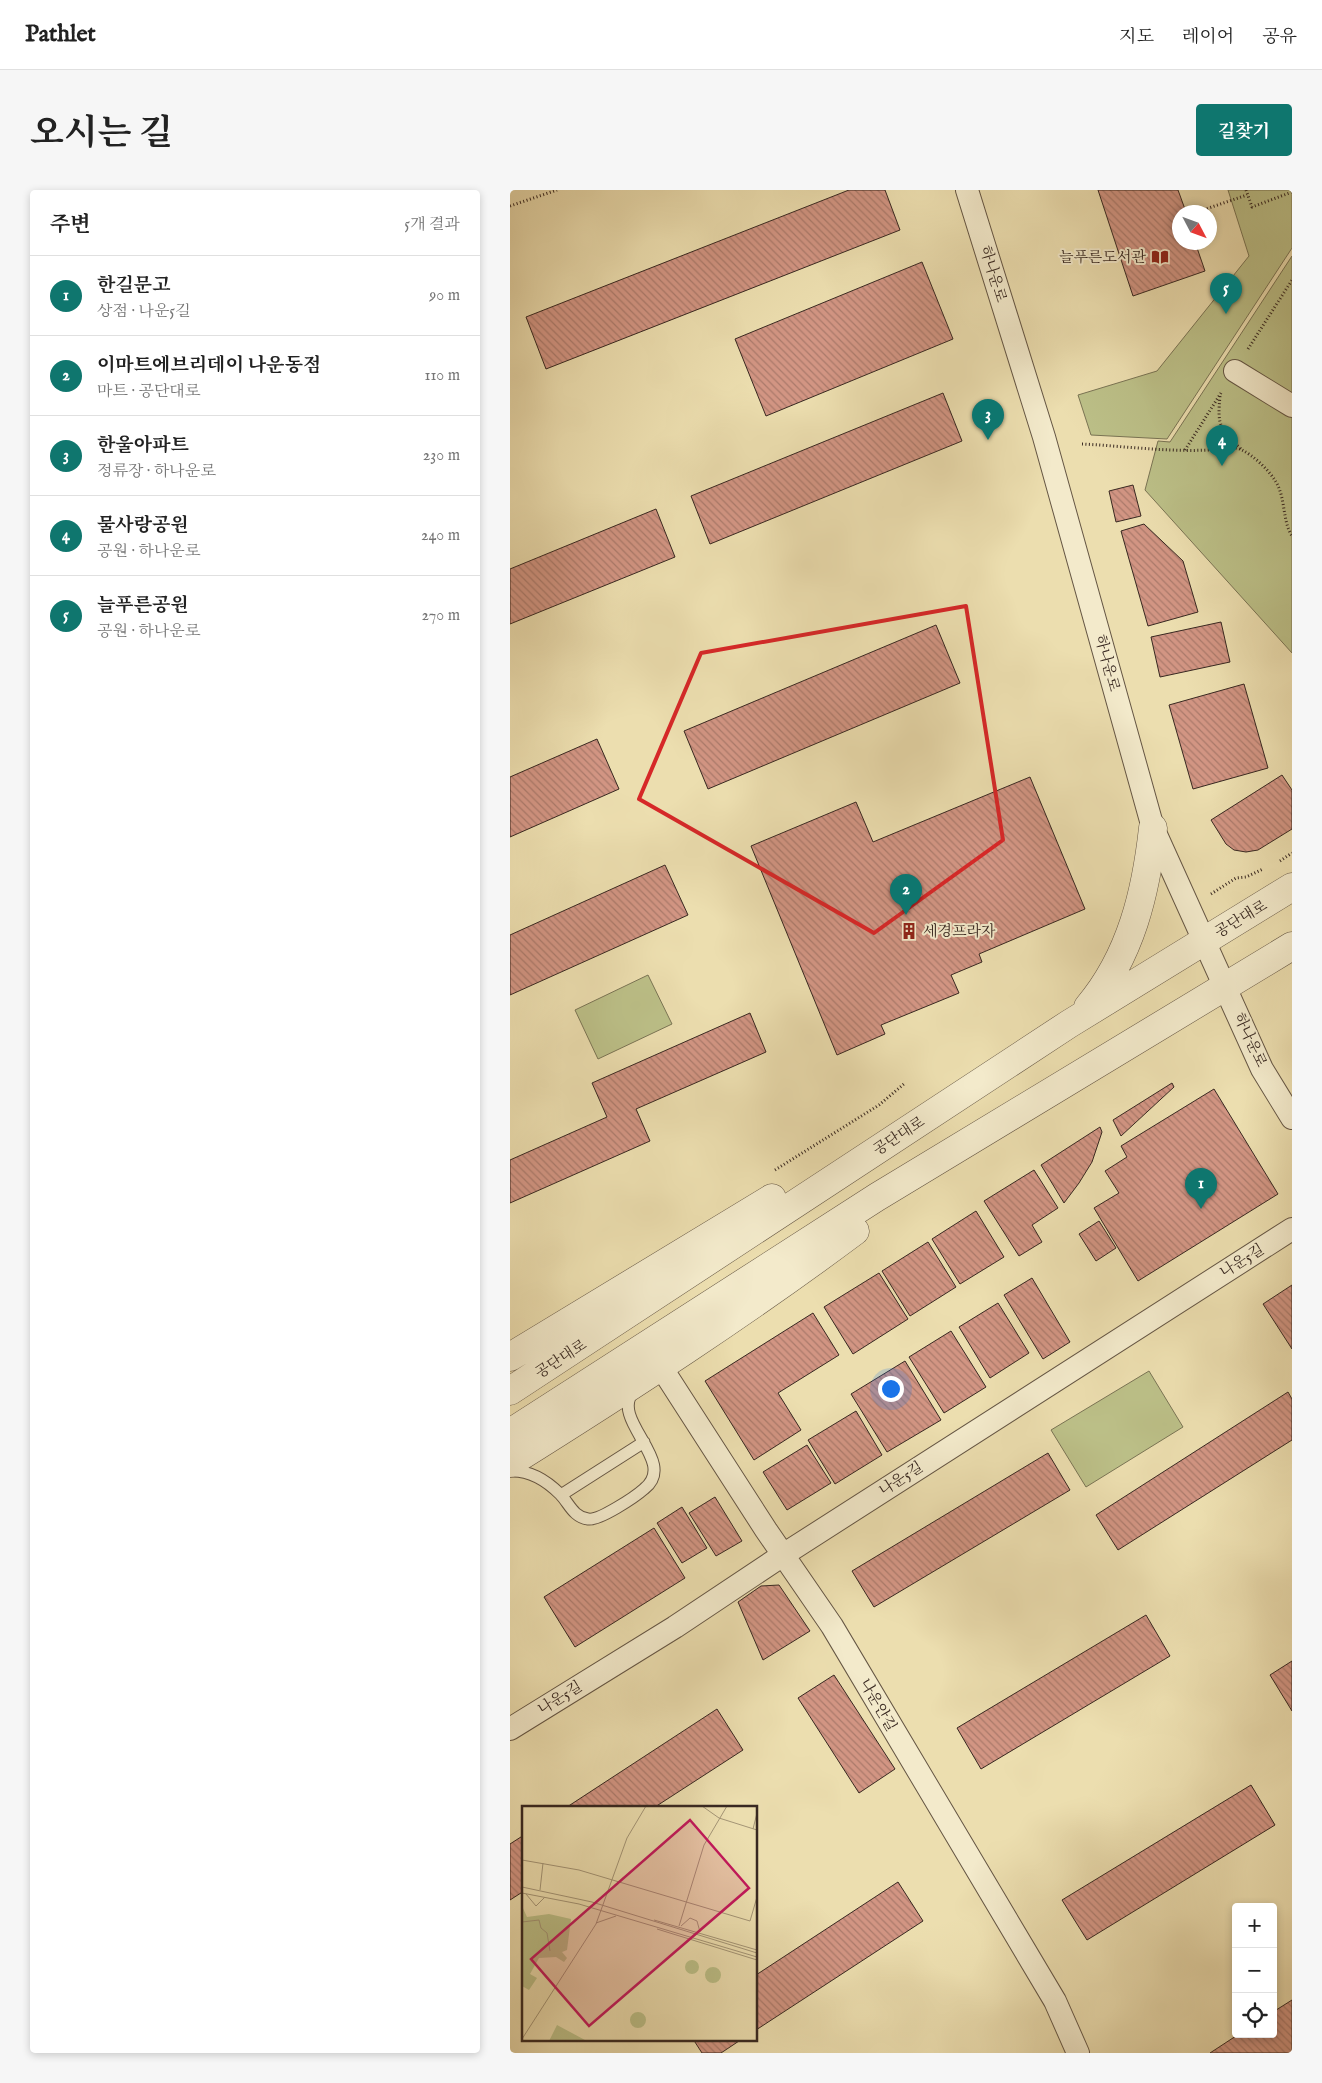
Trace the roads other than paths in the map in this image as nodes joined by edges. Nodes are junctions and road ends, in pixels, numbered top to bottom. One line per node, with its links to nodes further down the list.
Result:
1 (967, 190): 4 (street, 하나운로)
2 (1235, 371): 3 (street)
3 (1292, 406)
4 (1153, 828): 6 (street, 하나운로); 9 (street)
5 (1292, 887): 6 (street, 공단대로)
6 (1205, 940): 8 (street, 하나운로); 9 (street, 공단대로)
7 (1292, 946): 8 (street)
8 (1226, 987): 10 (street); 11 (street, 하나운로)
9 (1069, 1024): 13 (street); 15 (street, 공단대로)
10 (1017, 1111): 14 (street); 16 (street)
11 (1292, 1118)
12 (1292, 1230): 21 (street, 나운5길)
13 (510, 1357)
14 (654, 1371): 17 (lane); 18 (street); 21 (street, 나운안길)
15 (510, 1392)
16 (510, 1433)
17 (644, 1442): 20 (lane); 20 (lane)
18 (510, 1463)
19 (510, 1471): 20 (lane)
20 (561, 1495)
21 (783, 1555): 22 (street, 나운5길); 23 (street, 나운안길)
22 (510, 1729)
23 (1078, 2053)

